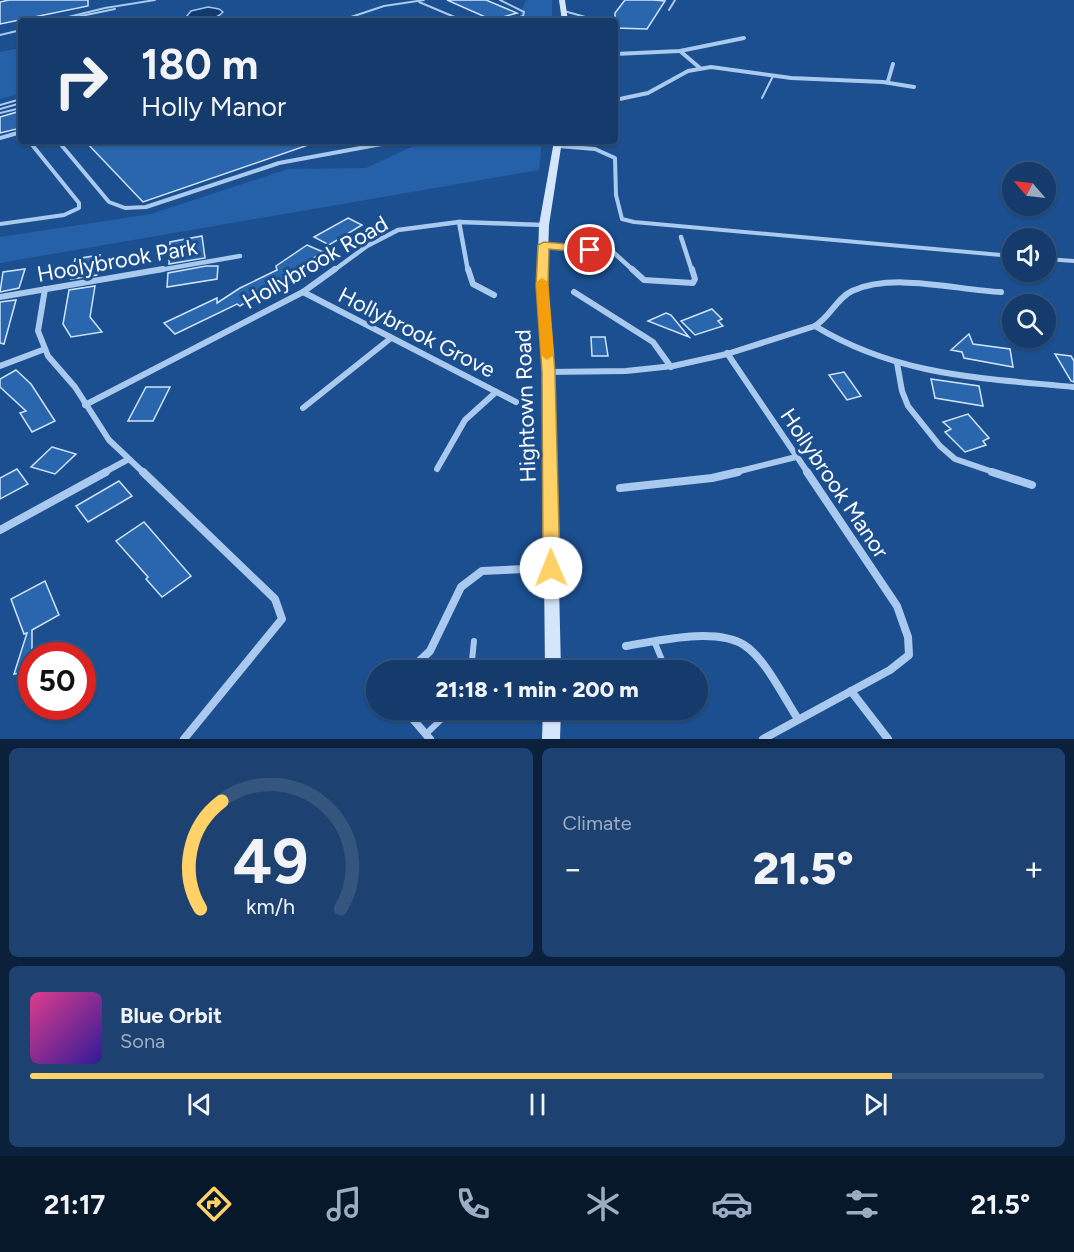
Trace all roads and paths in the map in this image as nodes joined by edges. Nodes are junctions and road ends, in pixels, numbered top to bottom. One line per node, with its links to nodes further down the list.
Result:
1 (155, 0): 9 (lane)
2 (424, 0): 6 (lane)
3 (500, 0): 12 (lane)
4 (562, 0): 8 (main road)
5 (675, 0): 7 (lane)
6 (417, 1): 10 (lane); 11 (lane)
7 (669, 10)
8 (564, 11): 13 (main road); 14 (lane)
9 (62, 18)
10 (348, 18)
11 (457, 18)
12 (517, 18)
13 (565, 18)
14 (589, 18)
15 (18, 31): 16 (lane)
16 (0, 36)
17 (744, 38): 18 (street)
18 (680, 51): 19 (street); 21 (street)
19 (618, 54)
20 (893, 64): 23 (street)
21 (700, 68): 22 (street); 26 (street)
22 (773, 76): 23 (street); 25 (lane)
23 (888, 81): 24 (street)
24 (914, 87)
25 (762, 98)
26 (618, 100)
27 (18, 104): 29 (lane)
28 (18, 104): 29 (lane)
29 (0, 108)
30 (18, 133): 31 (lane)
31 (0, 138)
32 (31, 144): 38 (lane)
33 (61, 144): 34 (lane)
34 (382, 144)
35 (558, 144): 39 (main road, Hightown Road)
36 (566, 144): 42 (lane)
37 (459, 222): 39 (street, Hollybrook Road); 47 (street, Hollybrook Road); 50 (street)
38 (0, 224)
39 (544, 225): 41 (main road, Hightown Road)
40 (681, 237): 41 (street)
41 (544, 245): 59 (main road, Hightown Road)
42 (1002, 255)
43 (240, 256): 46 (street, Hoolybrook Park)
44 (1056, 260): 45 (lane)
45 (1074, 261)
46 (45, 289): 51 (street, Hoolybrook Park); 54 (street)
47 (303, 292): 53 (street, Hollybrook Grove); 63 (street, Hollybrook Road)
48 (574, 292): 58 (street)
49 (1001, 292): 52 (street)
50 (494, 295)
51 (0, 297)
52 (815, 326): 55 (street); 56 (street)
53 (392, 338): 61 (street, Hollybrook Grove); 64 (street)
54 (45, 349): 57 (street); 63 (street)
55 (727, 353): 58 (street); 65 (street, Hollybrook Manor)
56 (897, 363): 60 (street); 68 (street)
57 (0, 366)
58 (671, 367): 59 (street)
59 (548, 372): 71 (main road, Hightown Road)
60 (1074, 387)
61 (495, 392): 62 (street, Hollybrook Grove); 67 (street)
62 (516, 402)
63 (85, 405): 66 (street)
64 (303, 408)
65 (796, 457): 69 (street); 79 (street, Hollybrook Manor)
66 (127, 460): 70 (street); 85 (street)
67 (437, 469)
68 (1032, 485)
69 (620, 488)
70 (0, 530)
71 (551, 568): 75 (street); 77 (main road, Hightown Road)
72 (474, 641): 76 (lane)
73 (655, 642): 74 (street); 78 (lane); 80 (street)
74 (626, 645)
75 (421, 660)
76 (472, 660)
77 (553, 660)
78 (662, 660)
79 (851, 691): 80 (street); 88 (street)
80 (798, 719): 87 (street)
81 (414, 720): 84 (street)
82 (442, 720): 84 (lane)
83 (552, 720): 86 (main road)
84 (428, 736)
85 (184, 739)
86 (552, 739)
87 (763, 739)
88 (888, 739)

